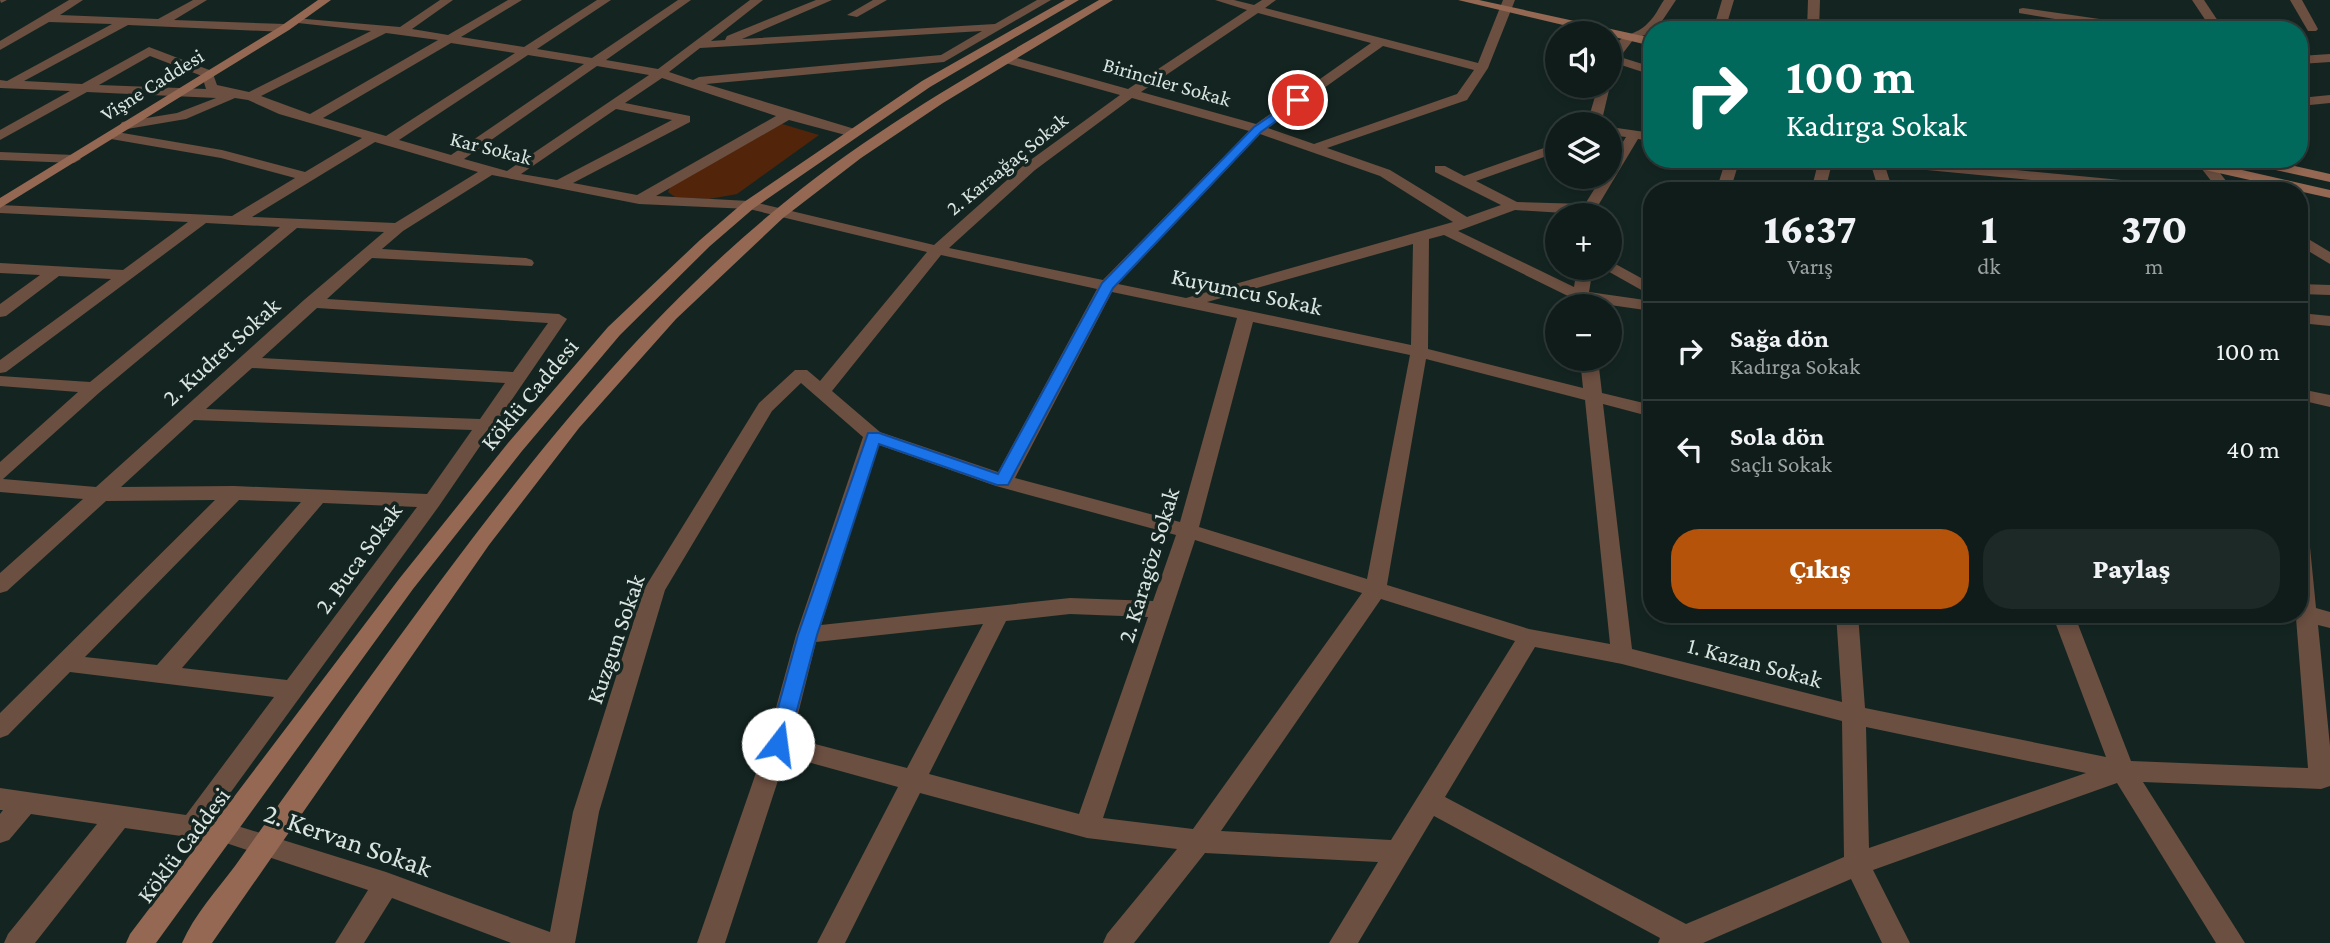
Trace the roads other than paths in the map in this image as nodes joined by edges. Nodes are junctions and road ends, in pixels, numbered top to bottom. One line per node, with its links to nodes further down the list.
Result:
1 (77, 0): 26 (street)
2 (201, 0): 36 (street)
3 (447, 0): 41 (street)
4 (516, 0): 46 (street)
5 (605, 0): 53 (street)
6 (685, 0): 57 (street)
7 (757, 0): 49 (street)
8 (826, 0): 50 (street)
9 (881, 0): 25 (street)
10 (1045, 0): 38 (street)
11 (1073, 0): 77 (main road, Köklü Caddesi)
12 (1107, 0): 56 (main road)
13 (1221, 0): 24 (street)
14 (1270, 0): 24 (street)
15 (1464, 0): 22 (main road)
16 (1670, 0): 28 (street)
17 (1728, 0): 29 (street)
18 (1814, 0): 30 (street)
19 (2198, 0): 32 (street)
20 (2296, 0): 33 (street)
21 (326, 1): 27 (main road, Vişne Caddesi)
22 (1507, 4): 45 (main road); 59 (street)
23 (2020, 6): 31 (street)
24 (1255, 10): 48 (street); 66 (street, 2. Karaağaç Sokak)
25 (852, 15)
26 (47, 18): 34 (street); 44 (street)
27 (298, 20): 39 (main road, Vişne Caddesi); 40 (street)
28 (1659, 21)
29 (1722, 21)
30 (1813, 21)
31 (2100, 21)
32 (2212, 21)
33 (2306, 21)
34 (126, 22): 36 (street); 64 (street)
35 (1625, 22): 37 (main road)
36 (160, 23): 39 (street)
37 (1643, 26)
38 (1000, 27): 50 (street); 63 (street)
39 (285, 28): 62 (main road, Vişne Caddesi)
40 (384, 29): 41 (street); 69 (street)
41 (402, 31): 46 (street)
42 (1643, 33): 45 (street)
43 (0, 35): 44 (street)
44 (18, 35): 51 (street)
45 (1629, 37): 47 (main road); 52 (street)
46 (453, 39): 53 (street); 74 (street)
47 (1643, 40)
48 (1380, 42): 59 (street); 76 (street)
49 (697, 45): 50 (street); 61 (street)
50 (717, 45): 61 (street)
51 (0, 46)
52 (1622, 46)
53 (525, 51): 57 (street); 83 (street)
54 (2330, 58): 55 (street)
55 (2308, 59)
56 (1006, 60): 66 (street, Birinciler Sokak); 111 (main road)
57 (597, 62): 61 (street); 89 (street)
58 (1622, 63): 60 (street)
59 (1482, 68): 84 (street)
60 (1643, 69)
61 (660, 73): 63 (street); 72 (street)
62 (208, 74): 65 (street); 67 (main road, Vişne Caddesi); 68 (street)
63 (691, 82): 73 (street)
64 (3, 86): 65 (street, Kar Sokak)
65 (82, 89): 67 (street, Kar Sokak); 81 (street)
66 (1130, 93): 76 (street, Birinciler Sokak); 120 (street, 2. Karaağaç Sokak)
67 (176, 94): 68 (street, Kar Sokak); 75 (main road, Vişne Caddesi)
68 (232, 94): 69 (street, Kar Sokak); 75 (street)
69 (251, 96): 74 (street, Kar Sokak)
70 (2330, 99): 71 (street)
71 (2308, 101)
72 (613, 104): 96 (street); 103 (street)
73 (787, 115): 77 (street); 106 (street)
74 (313, 118): 83 (street, Kar Sokak)
75 (127, 125): 79 (main road, Vişne Caddesi)
76 (1258, 129): 84 (street, Birinciler Sokak); 128 (street)
77 (853, 133): 107 (main road, Köklü Caddesi)
78 (1622, 133): 80 (street)
79 (111, 135): 88 (main road, Vişne Caddesi); 98 (street)
80 (1634, 135): 82 (street); 86 (street)
81 (0, 136)
82 (1643, 136)
83 (379, 140): 89 (street, Kar Sokak); 98 (street)
84 (1315, 148): 115 (street, Birinciler Sokak)
85 (1545, 152): 99 (street)
86 (1622, 155)
87 (0, 156): 88 (street)
88 (74, 159): 108 (main road, Vişne Caddesi)
89 (452, 160): 95 (street, Kar Sokak)
90 (1943, 168): 100 (street)
91 (2208, 168): 101 (street)
92 (2224, 168): 102 (main road)
93 (2287, 168): 97 (main road)
94 (1440, 169): 99 (street)
95 (489, 171): 96 (street, Kar Sokak); 116 (street, 2. Kudret Sokak)
96 (509, 176): 103 (street, Kar Sokak)
97 (2325, 176)
98 (306, 177): 113 (street)
99 (1463, 180): 109 (street)
100 (2096, 182)
101 (2220, 182)
102 (2281, 182)
103 (557, 186): 106 (street, Kar Sokak)
104 (2308, 189): 105 (main road)
105 (2330, 194)
106 (639, 200): 107 (street, Kar Sokak)
107 (749, 205): 111 (street, Kuyumcu Sokak); 191 (main road, Köklü Caddesi)
108 (0, 206): 112 (street)
109 (1514, 206): 110 (street); 115 (street)
110 (1545, 208)
111 (779, 213): 120 (street, Kuyumcu Sokak); 194 (main road)
112 (204, 218): 113 (street); 127 (street)
113 (237, 219): 114 (street)
114 (294, 223): 116 (street); 147 (street)
115 (1465, 223): 117 (street)
116 (398, 228): 121 (street, 2. Kudret Sokak)
117 (1445, 230): 118 (street); 132 (street)
118 (1421, 236): 134 (street); 141 (street)
119 (2308, 245): 122 (street)
120 (937, 250): 128 (street, Kuyumcu Sokak); 148 (street, 2. Karaağaç Sokak)
121 (368, 253): 123 (street); 133 (street, 2. Kudret Sokak)
122 (2330, 260)
123 (526, 263)
124 (0, 268): 125 (street)
125 (56, 271): 127 (street); 137 (street)
126 (1622, 273): 129 (street)
127 (125, 275): 143 (street)
128 (1107, 286): 134 (street, Kuyumcu Sokak); 157 (street)
129 (1643, 286)
130 (2308, 289): 131 (street)
131 (2330, 290)
132 (1568, 294)
133 (310, 303): 142 (street, 2. Kudret Sokak); 145 (street, 2. Buca Sokak)
134 (1184, 304): 138 (street, Kuyumcu Sokak)
135 (1622, 304): 136 (street)
136 (1643, 305)
137 (0, 312)
138 (1246, 315): 141 (street, Kuyumcu Sokak); 163 (street, 2. Karagöz Sokak)
139 (2308, 319): 140 (street)
140 (2330, 321)
141 (1419, 352): 149 (street, Kuyumcu Sokak); 165 (street)
142 (246, 362): 145 (street); 153 (street, 2. Kudret Sokak)
143 (0, 368)
144 (1592, 371): 149 (street)
145 (516, 378): 154 (street, 2. Buca Sokak)
146 (0, 381): 147 (street)
147 (94, 388): 156 (street)
148 (822, 391): 155 (street); 204 (street, Kuzgun Sokak)
149 (1595, 395): 152 (street, Kuyumcu Sokak); 175 (street)
150 (2308, 397): 151 (street)
151 (2330, 401)
152 (1643, 408)
153 (189, 414): 154 (street); 160 (street, 2. Kudret Sokak)
154 (484, 425): 162 (street, 2. Buca Sokak)
155 (873, 436): 157 (street, 1. Kazan Sokak); 173 (street)
156 (0, 473)
157 (1003, 481): 163 (street, 1. Kazan Sokak)
158 (0, 485): 160 (street)
159 (234, 493): 160 (street); 161 (street); 176 (street)
160 (100, 494): 164 (street, 2. Kudret Sokak)
161 (317, 497): 162 (street); 177 (street)
162 (432, 501): 178 (street, 2. Buca Sokak)
163 (1188, 531): 165 (street, 1. Kazan Sokak); 166 (street, 2. Karagöz Sokak)
164 (0, 584)
165 (1376, 589): 174 (street, 1. Kazan Sokak); 193 (street)
166 (1163, 610): 167 (street); 190 (street, 2. Karagöz Sokak)
167 (999, 613): 173 (street); 183 (street)
168 (2308, 613): 169 (street)
169 (2330, 620)
170 (1848, 623): 179 (street)
171 (2066, 623): 182 (street)
172 (2304, 623): 184 (street)
173 (807, 635): 181 (street)
174 (1529, 637): 175 (street, 1. Kazan Sokak); 186 (street)
175 (1622, 655): 179 (street, 1. Kazan Sokak)
176 (65, 663): 177 (street); 180 (street)
177 (162, 675): 178 (street)
178 (294, 690): 189 (street, 2. Buca Sokak)
179 (1854, 715): 182 (street, 1. Kazan Sokak); 196 (street)
180 (0, 728)
181 (778, 744): 183 (street); 205 (street)
182 (2123, 771): 184 (street, 1. Kazan Sokak); 196 (street); 210 (street)
183 (915, 780): 190 (street); 206 (street)
184 (2325, 785)
185 (0, 799): 187 (street, 2. Kervan Sokak)
186 (1430, 801): 195 (street); 198 (street)
187 (25, 803): 188 (street, 2. Kervan Sokak); 192 (street)
188 (119, 816): 189 (street, 2. Kervan Sokak); 199 (street)
189 (193, 825): 191 (street, 2. Kervan Sokak)
190 (1087, 827): 193 (street)
191 (223, 831): 194 (street, 2. Kervan Sokak); 200 (main road, Köklü Caddesi)
192 (0, 832)
193 (1199, 841): 195 (street); 207 (street)
194 (264, 845): 197 (street, 2. Kervan Sokak); 201 (main road)
195 (1396, 852): 208 (street)
196 (1857, 864): 198 (street); 209 (street)
197 (386, 884): 202 (street); 203 (street, 2. Kervan Sokak)
198 (1678, 940)
199 (18, 943)
200 (140, 943)
201 (196, 943)
202 (349, 943)
203 (545, 943)
204 (561, 943)
205 (712, 943)
206 (831, 943)
207 (1117, 943)
208 (1343, 943)
209 (1896, 943)
210 (2231, 943)

